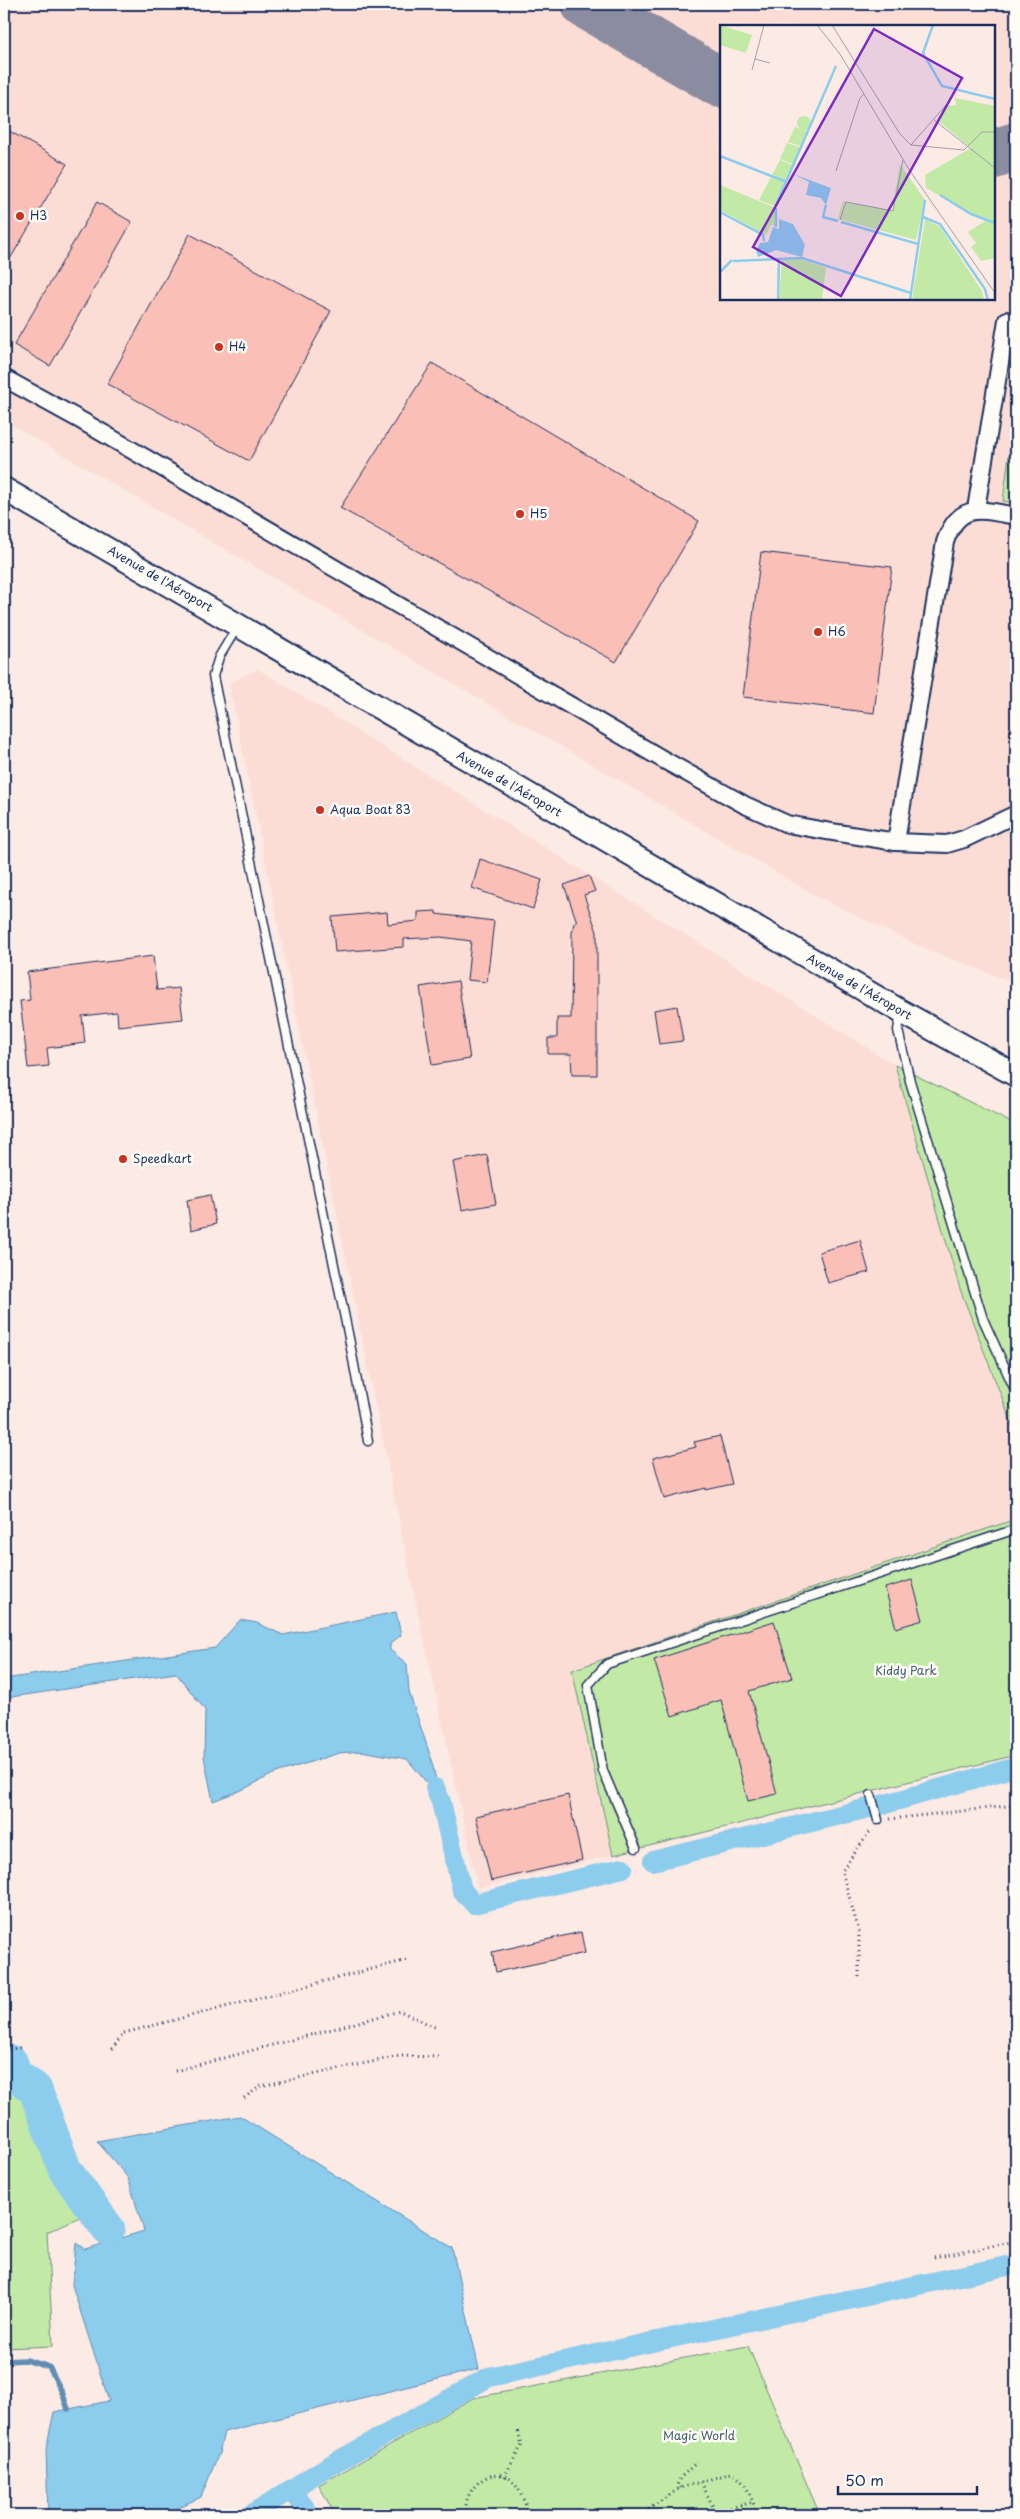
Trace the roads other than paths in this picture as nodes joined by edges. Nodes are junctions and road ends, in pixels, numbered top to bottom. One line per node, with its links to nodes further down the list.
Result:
1 (1008, 320): 4 (street)
2 (4, 378): 8 (street)
3 (4, 489): 6 (main road, Avenue de l'Aéroport)
4 (976, 509): 5 (street); 8 (street)
5 (1016, 516)
6 (239, 625): 9 (main road, Avenue de l'Aéroport); 12 (lane)
7 (1016, 814): 8 (street)
8 (896, 842)
9 (902, 1012): 10 (main road, Avenue de l'Aéroport); 11 (lane)
10 (1016, 1075)
11 (1016, 1392)
12 (368, 1441)
13 (1016, 1529): 16 (lane)
14 (871, 1795): 15 (lane)
15 (878, 1820)
16 (636, 1848)

